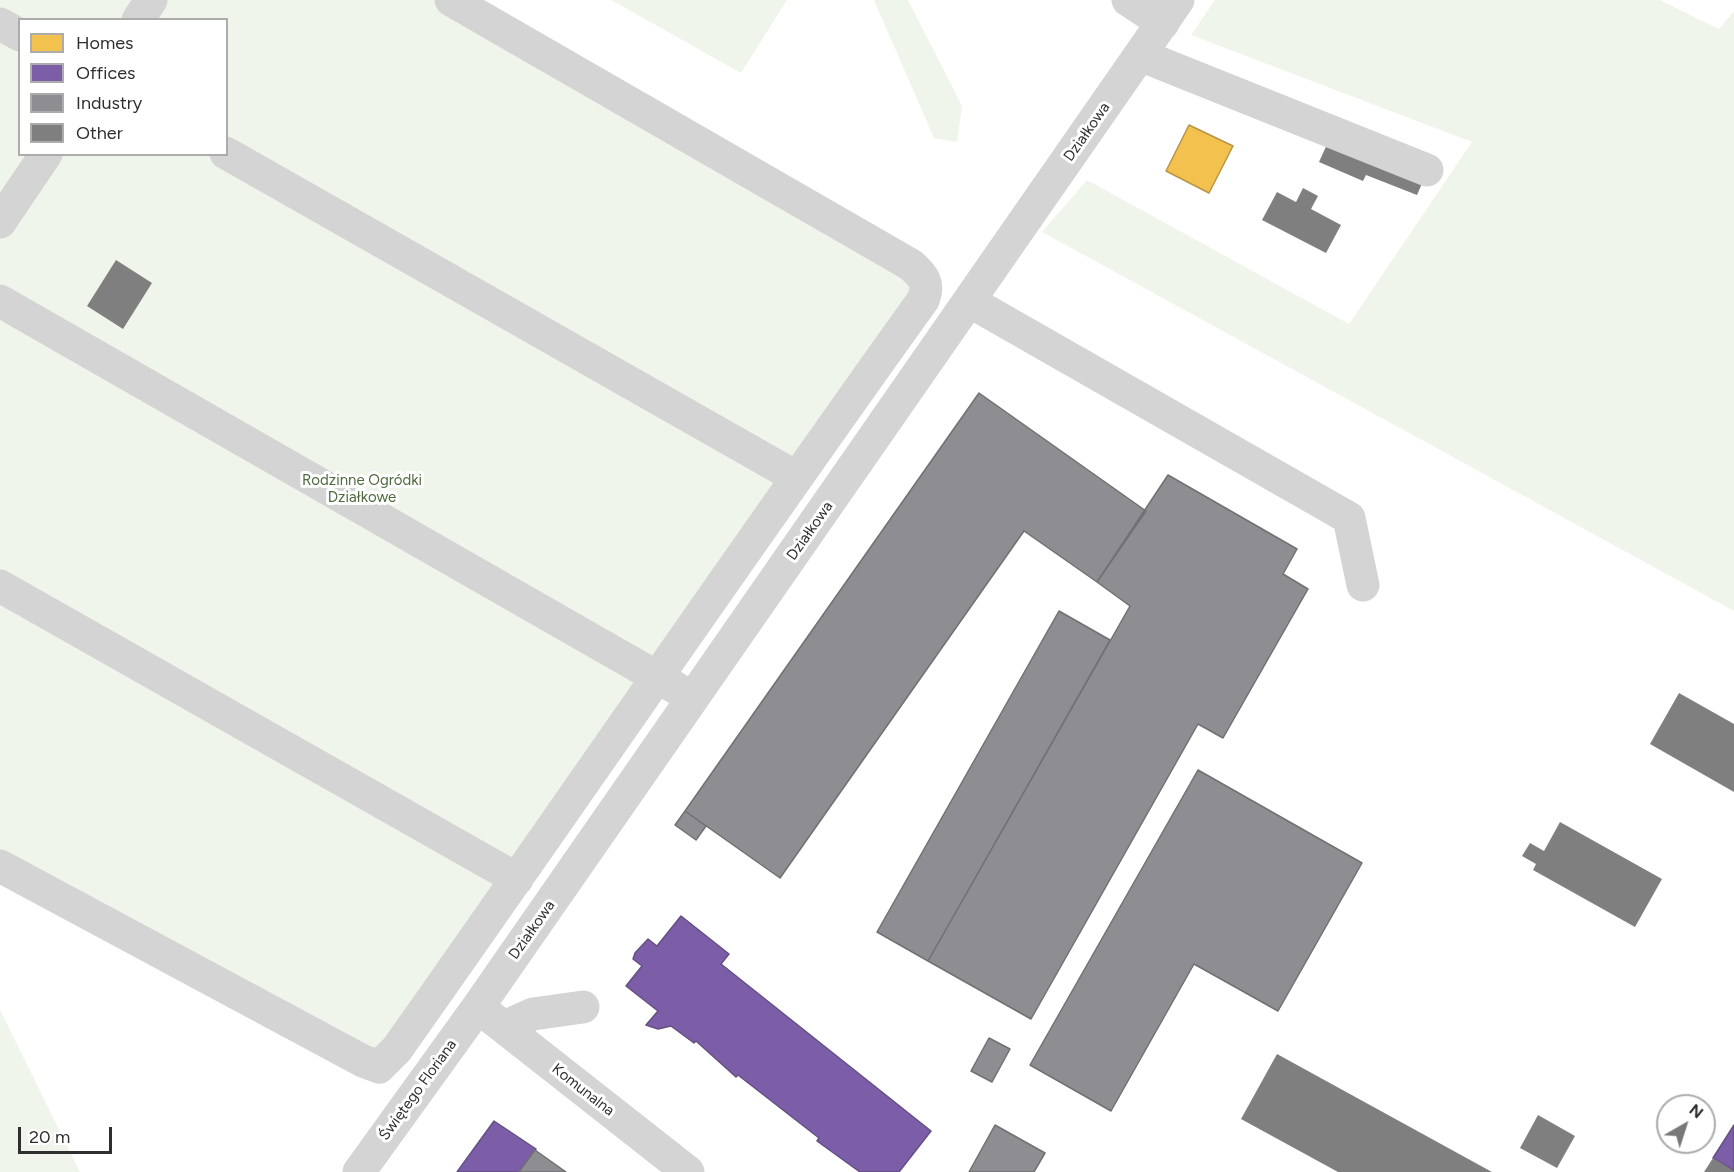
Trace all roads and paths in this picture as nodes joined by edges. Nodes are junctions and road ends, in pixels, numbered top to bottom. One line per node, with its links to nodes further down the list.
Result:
1 (151, 0): 5 (street)
2 (451, 0): 15 (street)
3 (1128, 0): 4 (street)
4 (1170, 11): 8 (street, Działkowa)
5 (139, 18)
6 (0, 24): 7 (street)
7 (18, 34)
8 (1140, 55): 11 (street); 14 (street, Działkowa)
9 (228, 154): 15 (street)
10 (45, 156): 12 (street)
11 (1427, 170)
12 (0, 222)
13 (0, 301): 18 (street)
14 (969, 301): 16 (street); 19 (street, Działkowa)
15 (796, 477): 18 (street)
16 (1363, 585)
17 (0, 586): 21 (street)
18 (658, 677): 19 (street); 21 (street)
19 (694, 698): 22 (street, Działkowa)
20 (0, 866): 21 (street)
21 (517, 879)
22 (478, 1007): 24 (street, Komunalna); 25 (street, Świętego Floriana)
23 (582, 1007): 24 (street)
24 (504, 1027): 26 (street, Komunalna)
25 (358, 1172)
26 (688, 1172)

